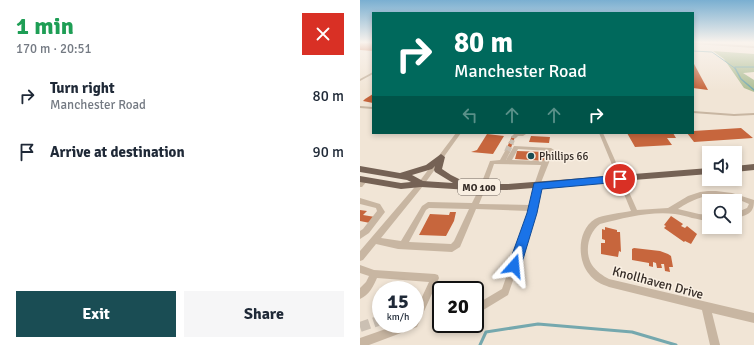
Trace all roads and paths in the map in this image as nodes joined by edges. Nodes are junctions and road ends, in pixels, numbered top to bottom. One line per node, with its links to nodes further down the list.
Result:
1 (372, 74): 2 (street)
2 (360, 80)
3 (360, 107): 4 (street)
4 (372, 108)
5 (694, 112): 6 (street)
6 (754, 114)
7 (458, 134): 12 (street)
8 (522, 134): 10 (street)
9 (601, 134): 20 (street)
10 (514, 136)
11 (506, 152): 13 (street)
12 (441, 157): 19 (main road); 22 (street); 24 (main road)
13 (505, 162): 14 (street); 14 (street); 25 (street)
14 (545, 163): 23 (street)
15 (754, 167): 16 (main road)
16 (742, 168)
17 (360, 169): 19 (main road, MO 100)
18 (702, 172): 20 (main road, MO 100)
19 (399, 176): 22 (main road, MO 100)
20 (620, 179): 23 (main road, MO 100); 31 (street)
21 (362, 181): 22 (main road, MO 100)
22 (421, 184): 24 (main road, MO 100); 35 (street)
23 (537, 185): 25 (main road, MO 100); 29 (street)
24 (470, 186): 25 (main road, MO 100)
25 (483, 187): 28 (street)
26 (360, 201): 34 (street)
27 (754, 203): 30 (street, Knollhaven Drive); 32 (street, Knollhaven Drive)
28 (473, 207): 29 (street); 36 (street); 36 (street)
29 (533, 208): 42 (street)
30 (669, 211): 31 (street, Knollhaven Drive); 33 (street, Knollhaven Drive)
31 (636, 213): 43 (street, Knollhaven Drive)
32 (742, 213)
33 (702, 217)
34 (360, 235)
35 (374, 240): 36 (street); 37 (street)
36 (403, 245)
37 (360, 257)
38 (360, 269): 39 (street)
39 (374, 274): 40 (street); 41 (street)
40 (360, 294)
41 (424, 297)
42 (484, 305)
43 (706, 308): 44 (street, Knollhaven Drive); 46 (street)
44 (754, 318)
45 (387, 333): 47 (street)
46 (713, 341)
47 (360, 342)

